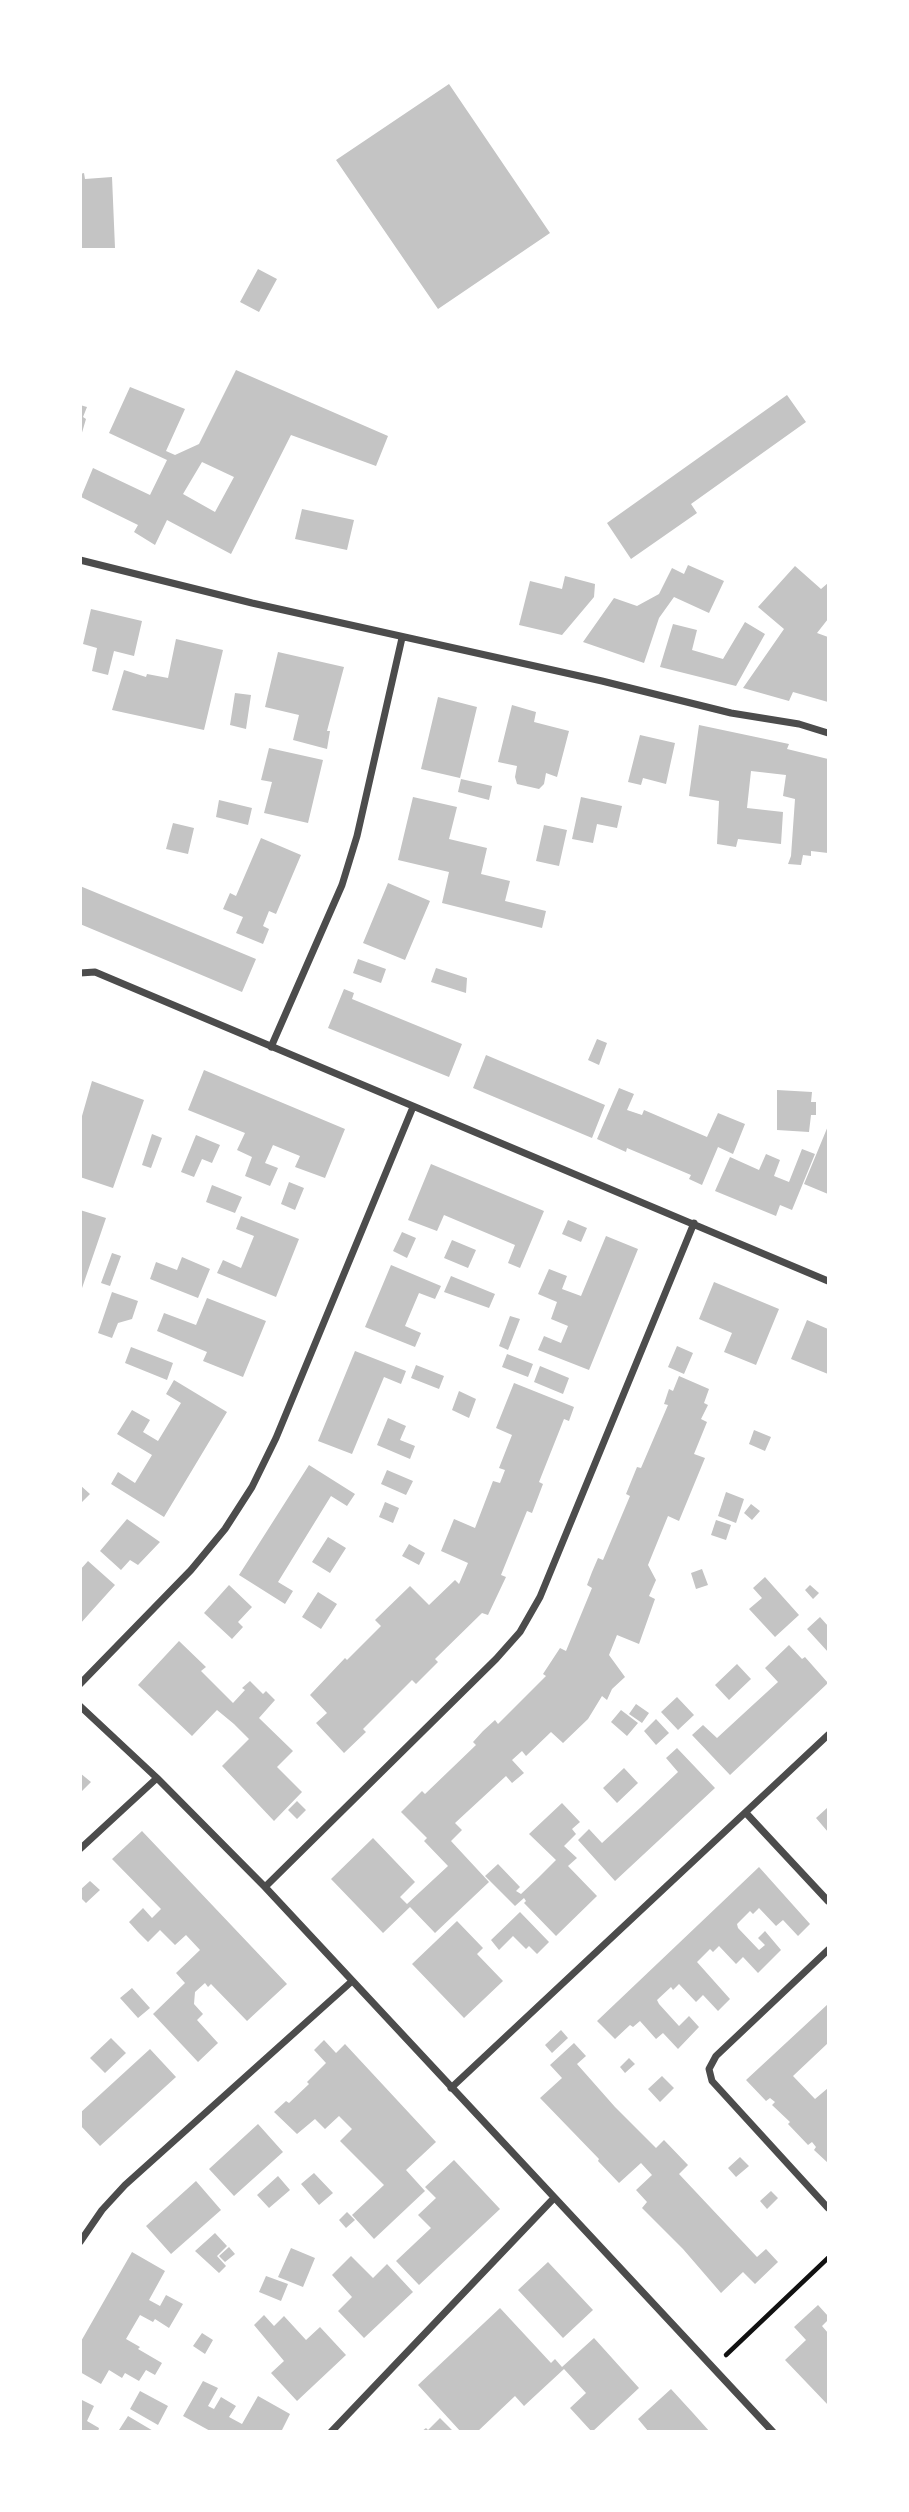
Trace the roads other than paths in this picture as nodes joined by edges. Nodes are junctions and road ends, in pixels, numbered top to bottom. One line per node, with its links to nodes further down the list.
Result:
1 (80, 560): 2 (street)
2 (402, 638): 3 (street); 5 (street)
3 (828, 733)
4 (80, 973): 5 (street)
5 (271, 1047): 6 (street)
6 (414, 1107): 7 (street); 9 (street)
7 (694, 1223): 8 (street); 15 (street)
8 (828, 1281)
9 (80, 1684)
10 (80, 1706): 12 (street)
11 (828, 1735): 13 (street)
12 (157, 1778): 14 (street); 15 (street)
13 (746, 1813): 16 (street); 19 (street)
14 (80, 1849)
15 (265, 1887): 18 (street)
16 (828, 1901)
17 (828, 1951): 21 (street)
18 (351, 1982): 19 (street); 22 (street)
19 (451, 2088): 20 (street)
20 (554, 2199): 23 (street); 24 (street)
21 (828, 2208)
22 (80, 2242)
23 (331, 2431)
24 (773, 2431)

